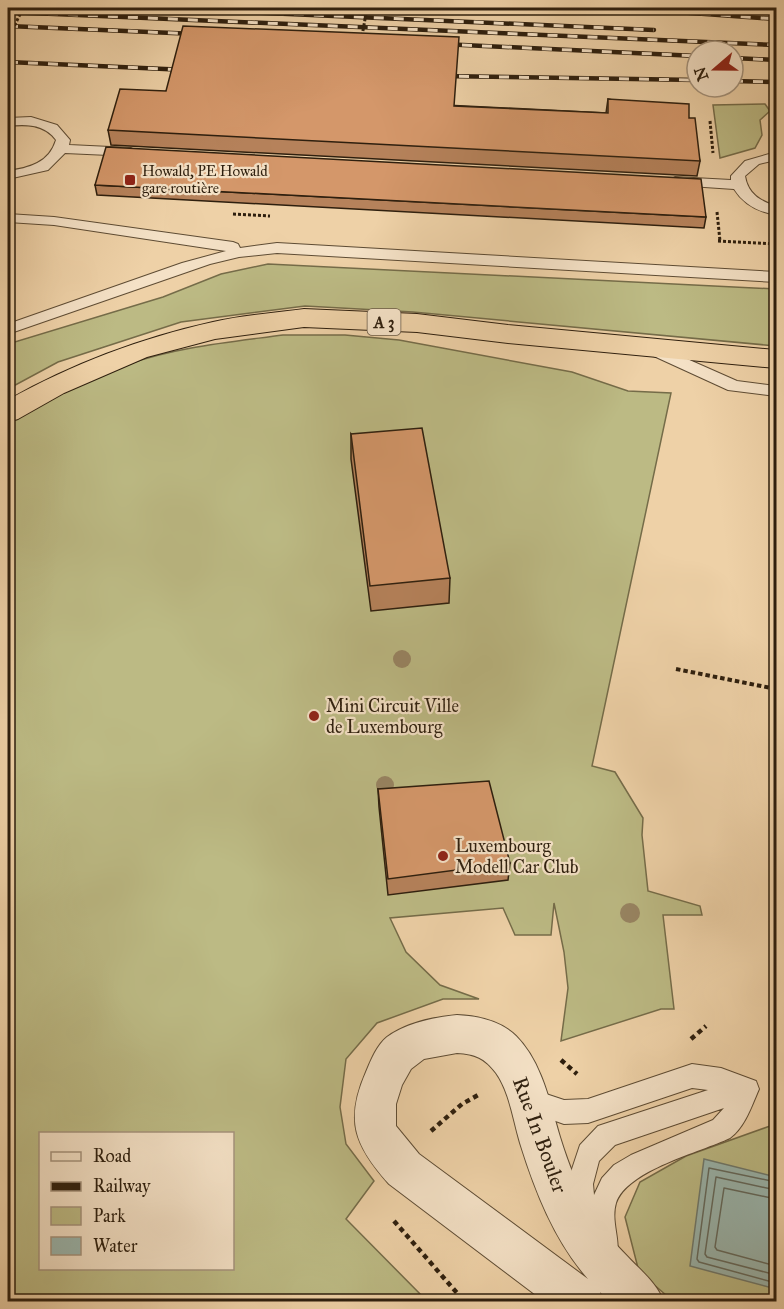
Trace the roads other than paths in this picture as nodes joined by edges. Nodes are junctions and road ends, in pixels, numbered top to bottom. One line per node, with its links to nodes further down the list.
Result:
1 (8, 122): 2 (lane)
2 (62, 149): 3 (lane); 5 (lane)
3 (151, 153)
4 (777, 156): 7 (lane)
5 (8, 175)
6 (661, 180): 7 (lane)
7 (739, 185): 8 (lane)
8 (777, 212)
9 (8, 218): 10 (lane)
10 (250, 250): 11 (lane); 12 (lane)
11 (777, 277)
12 (8, 329)
13 (648, 347): 14 (highway, A 3); 15 (lane); 16 (highway, A 3)
14 (777, 360)
15 (777, 390)
16 (8, 412)
17 (747, 1089): 18 (lane); 19 (lane); 19 (lane)
18 (528, 1100): 19 (street, Rue In Bouler); 20 (street, Rue In Bouler)
19 (627, 1287)
20 (582, 1302)

